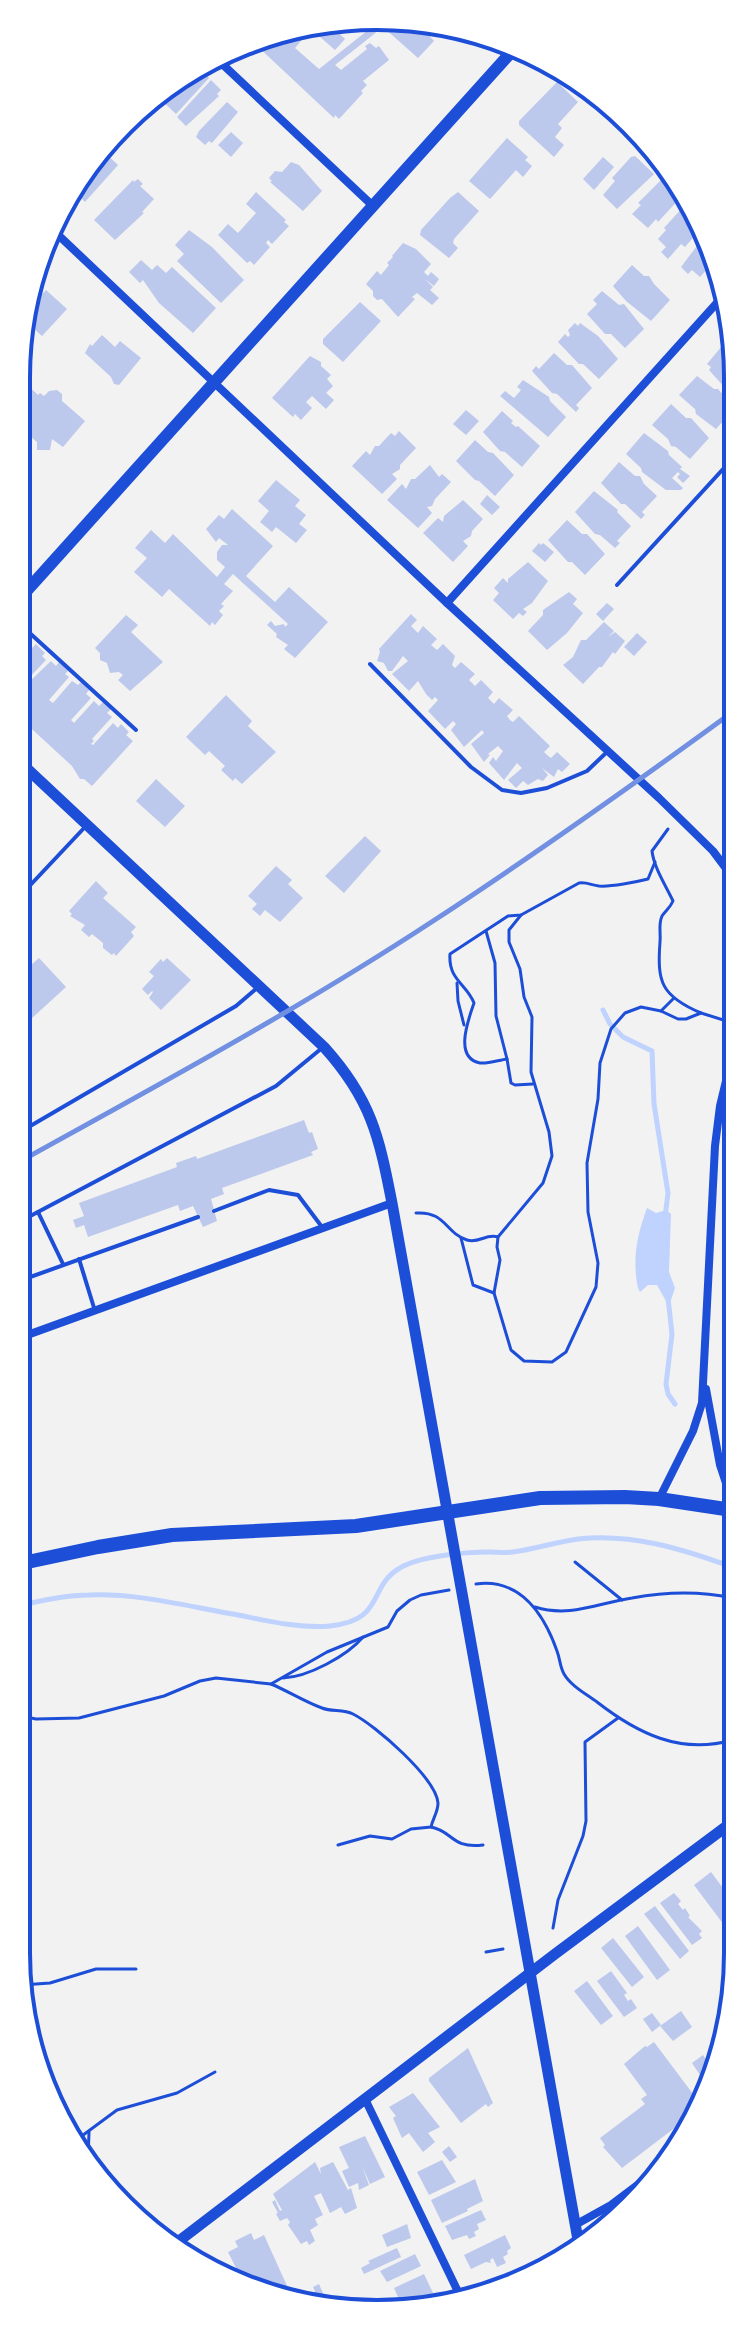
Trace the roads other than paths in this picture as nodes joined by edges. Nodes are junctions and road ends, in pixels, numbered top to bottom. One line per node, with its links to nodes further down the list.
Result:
1 (508, 55): 3 (main road)
2 (224, 66): 3 (street)
3 (373, 206): 6 (main road)
4 (60, 236): 6 (street)
5 (716, 304): 10 (street)
6 (215, 382): 9 (main road); 10 (street)
7 (724, 468): 8 (lane)
8 (617, 585)
9 (30, 587)
10 (447, 603): 14 (street)
11 (30, 633): 13 (lane)
12 (370, 664): 14 (lane)
13 (136, 730)
14 (608, 751): 17 (street)
15 (30, 771): 16 (street)
16 (87, 825): 18 (lane); 19 (street)
17 (724, 867)
18 (30, 885)
19 (259, 986): 20 (street); 22 (lane)
20 (324, 1047): 23 (street); 25 (lane)
21 (724, 1089): 34 (street)
22 (30, 1126)
23 (392, 1203): 28 (street); 40 (street)
24 (214, 1211): 28 (lane)
25 (38, 1212): 26 (lane); 30 (lane)
26 (30, 1216)
27 (198, 1217): 29 (lane)
28 (322, 1227): 32 (street)
29 (79, 1259): 30 (lane); 32 (lane)
30 (63, 1264): 31 (lane)
31 (30, 1277)
32 (95, 1311): 33 (street)
33 (30, 1334)
34 (704, 1378): 35 (street); 36 (street)
35 (724, 1477)
36 (659, 1499): 37 (main road); 38 (main road)
37 (724, 1509)
38 (30, 1561)
39 (724, 1833): 40 (street)
40 (530, 1973): 41 (street); 43 (street)
41 (365, 2099): 45 (street); 46 (street)
42 (627, 2193): 43 (street)
43 (575, 2225): 44 (street)
44 (577, 2236)
45 (184, 2242)
46 (457, 2290)

